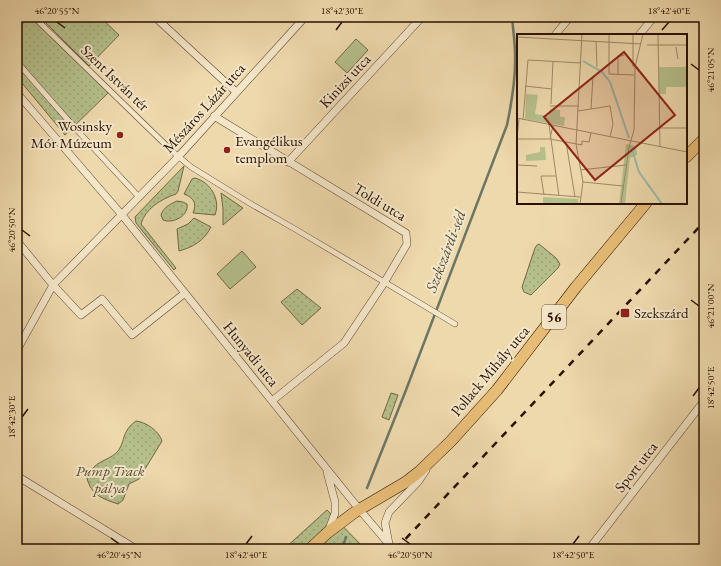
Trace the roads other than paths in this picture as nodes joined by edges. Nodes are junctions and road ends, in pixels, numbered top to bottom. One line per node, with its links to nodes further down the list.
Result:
1 (26, 17): 8 (street)
2 (34, 17): 17 (street, Szent István tér)
3 (155, 17): 12 (street)
4 (304, 17): 12 (street, Mészáros Lázár utca)
5 (422, 17): 18 (street, Kinizsi utca)
6 (570, 17): 9 (street)
7 (654, 17): 10 (street)
8 (17, 26)
9 (556, 34)
10 (640, 34)
11 (17, 62): 19 (street)
12 (236, 92): 14 (street, Mészáros Lázár utca)
13 (17, 93): 21 (street)
14 (214, 116): 17 (street, Mészáros Lázár utca); 18 (street, Toldi utca)
15 (704, 139): 16 (main road)
16 (687, 156)
17 (178, 157): 19 (street, Mészáros Lázár utca); 23 (street, Szent István tér)
18 (288, 162): 23 (street, Toldi utca)
19 (139, 197): 21 (street, Mészáros Lázár utca)
20 (645, 204): 30 (main road, Pollack Mihály utca / 56)
21 (122, 215): 24 (street, Mészáros Lázár utca); 25 (street, Hunyadi utca)
22 (17, 240): 24 (street)
23 (384, 283): 26 (street, Szent István tér); 28 (street, Toldi utca)
24 (54, 285): 25 (street); 27 (street, Mészáros Lázár utca)
25 (184, 293): 28 (street, Hunyadi utca)
26 (455, 324)
27 (17, 350)
28 (272, 401): 31 (street, Hunyadi utca)
29 (704, 401): 38 (street, Sport utca)
30 (430, 462): 33 (main road, Pollack Mihály utca / 56); 35 (street, Pollack Mihály utca)
31 (326, 468): 33 (street, Hunyadi utca); 34 (street)
32 (17, 476): 36 (street)
33 (359, 510): 34 (main road, 56); 35 (street, Hunyadi utca)
34 (327, 533): 37 (main road, 56)
35 (391, 547)
36 (136, 549)
37 (310, 549)
38 (589, 549)

